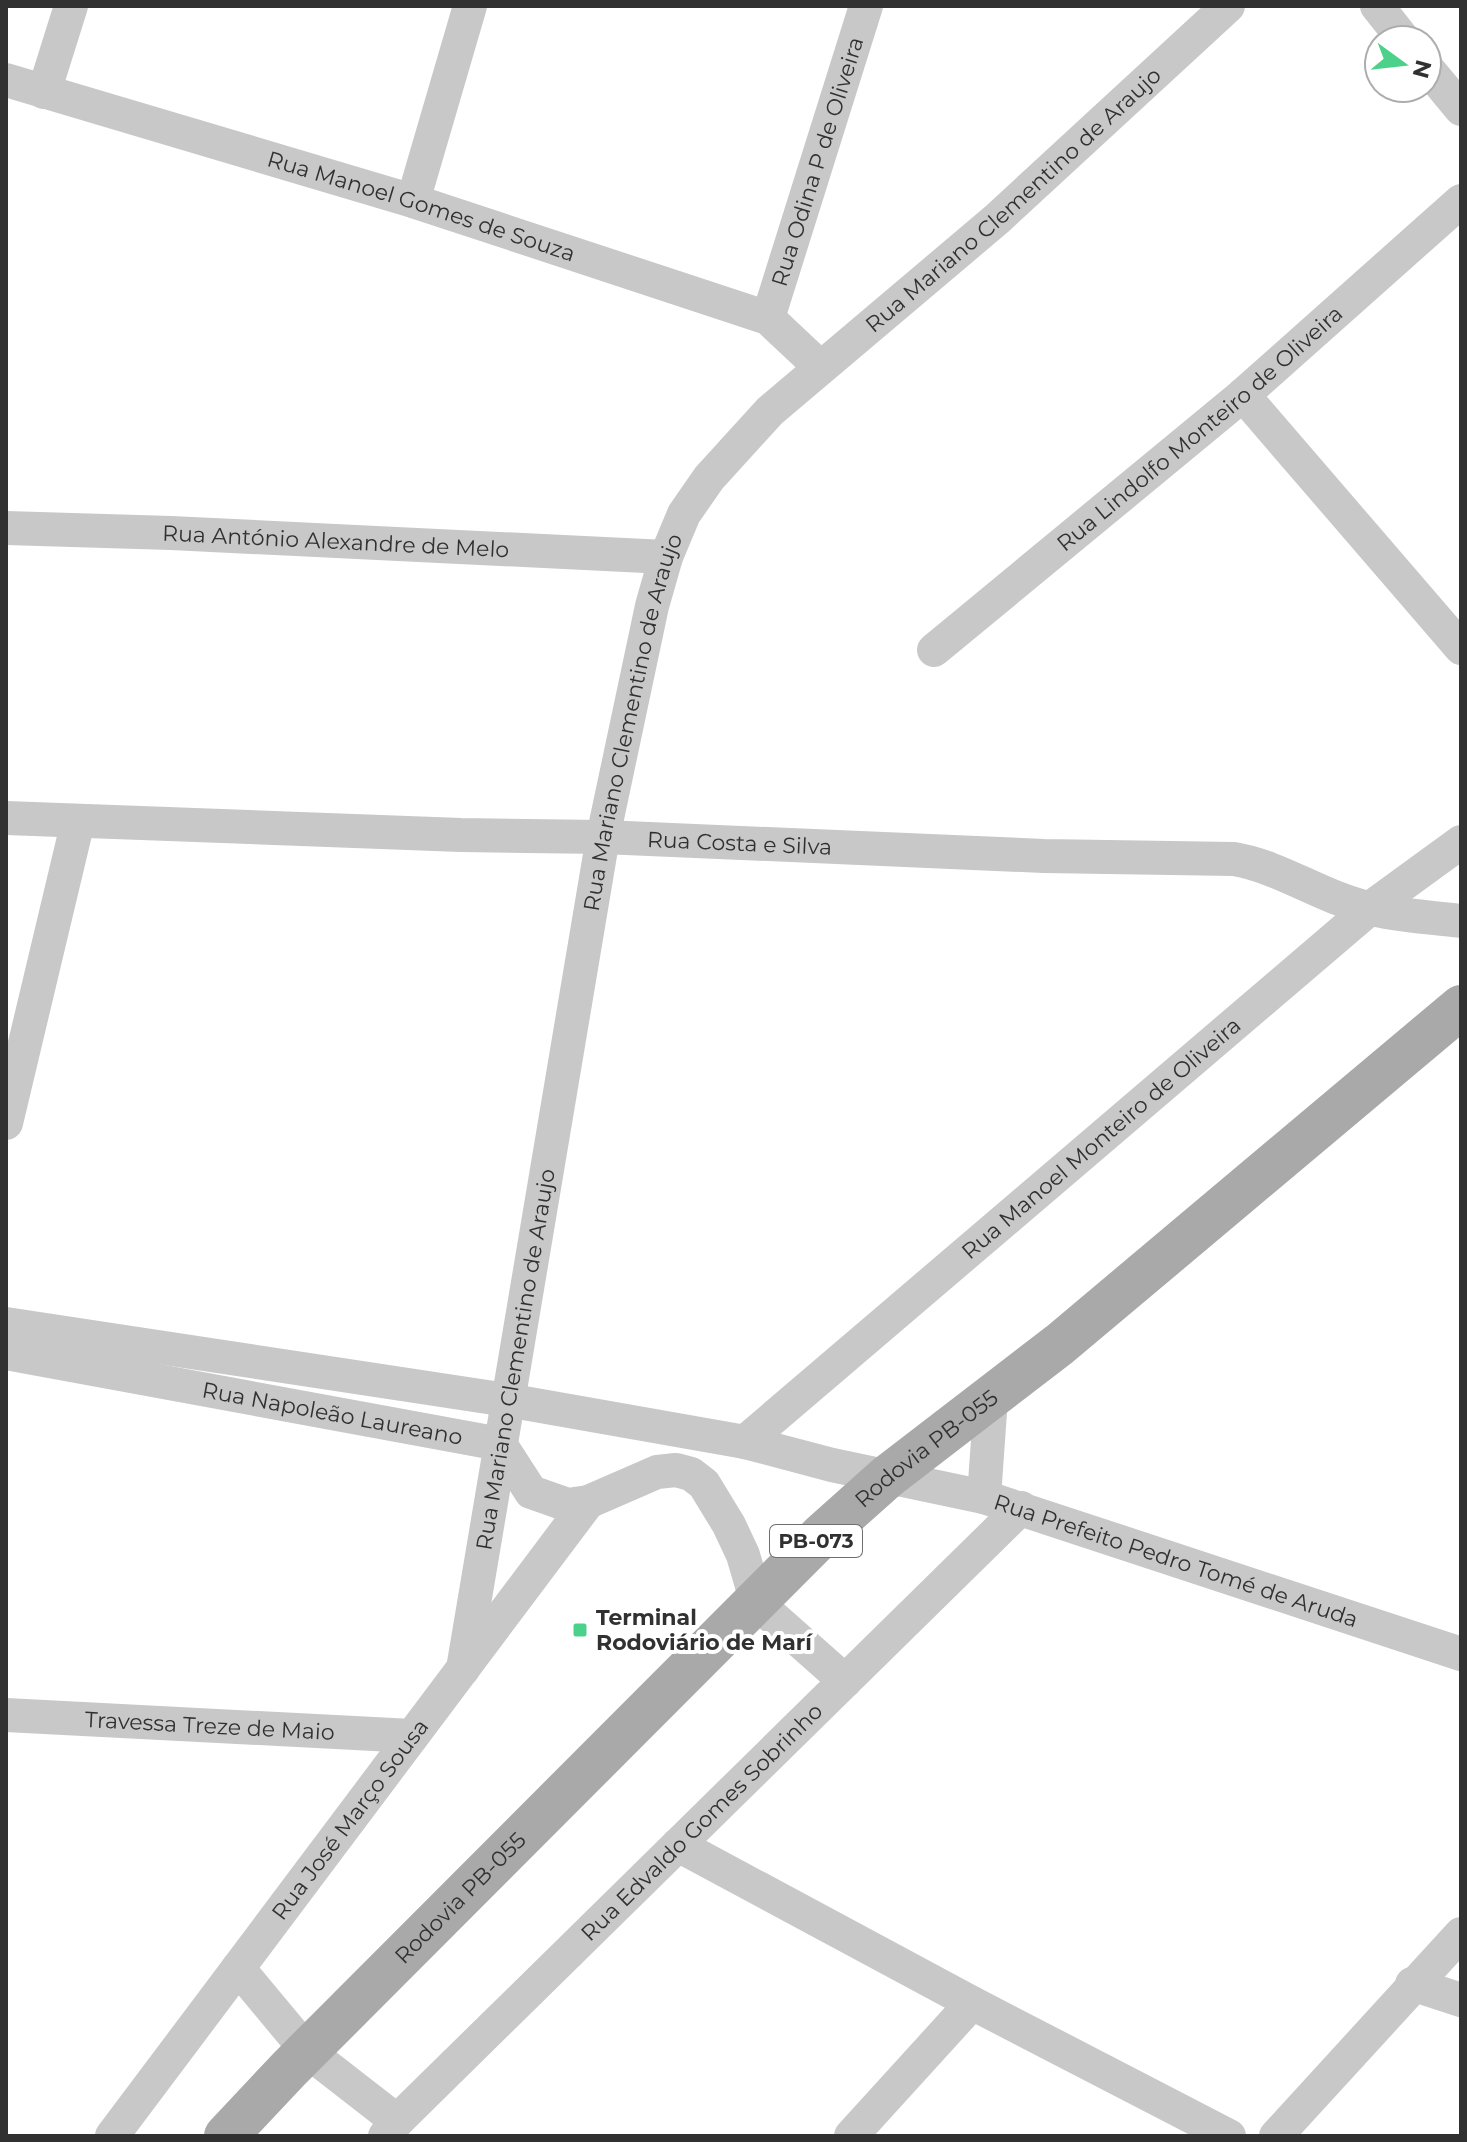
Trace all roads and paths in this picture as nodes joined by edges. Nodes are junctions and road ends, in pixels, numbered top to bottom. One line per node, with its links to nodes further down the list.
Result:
1 (71, 6): 9 (street)
2 (470, 6): 11 (street)
3 (866, 6): 13 (street, Rua Odina P de Oliveira)
4 (1228, 6): 14 (street, Rua Mariano Clementino de Araujo)
5 (1377, 6): 6 (street)
6 (1391, 24)
7 (6, 80): 9 (street, Rua Manoel Gomes de Souza)
8 (1443, 87): 10 (street)
9 (44, 92): 11 (street, Rua Manoel Gomes de Souza)
10 (1461, 109)
11 (413, 201): 13 (street, Rua Manoel Gomes de Souza)
12 (1461, 201): 15 (street, Rua Lindolfo Monteiro de Oliveira)
13 (768, 318): 14 (street, Rua Manoel Gomes de Souza)
14 (820, 367): 17 (street, Rua Mariano Clementino de Araujo)
15 (1243, 395): 18 (street); 19 (street, Rua Lindolfo Monteiro de Oliveira)
16 (6, 528): 17 (street, Rua António Alexandre de Melo)
17 (666, 557): 22 (street, Rua Mariano Clementino de Araujo)
18 (1461, 648)
19 (934, 650)
20 (6, 818): 21 (street, Rua Costa e Silva)
21 (78, 821): 22 (street, Rua Costa e Silva); 27 (street)
22 (603, 837): 24 (street, Rua Costa e Silva); 31 (street, Rua Mariano Clementino de Araujo)
23 (1461, 842): 24 (street, Rua Manoel Monteiro de Oliveira)
24 (1369, 909): 25 (street, Rua Costa e Silva); 33 (street, Rua Manoel Monteiro de Oliveira)
25 (1461, 921)
26 (1461, 1007): 30 (main road, Rodovia PB-055 / PB-073)
27 (6, 1123)
28 (6, 1324): 31 (street, Rua Napoleão Laureano)
29 (6, 1353): 34 (street, Rua Napoleão Laureano)
30 (991, 1398): 36 (main road, Rodovia PB-055 / PB-073); 37 (street)
31 (507, 1400): 32 (street, Rua Napoleão Laureano); 34 (street, Rua Mariano Clementino de Araujo)
32 (676, 1430): 33 (street, Rua Napoleão Laureano); 35 (street)
33 (745, 1442): 36 (street, Rua Napoleão Laureano)
34 (500, 1444): 38 (street); 42 (street, Rua Mariano Clementino de Araujo)
35 (673, 1471): 38 (street); 40 (street)
36 (887, 1477): 37 (street, Rua Prefeito Pedro Tomé de Aruda); 40 (main road, Rodovia PB-055 / PB-073)
37 (984, 1497): 39 (street, Rua Prefeito Pedro Tomé de Aruda)
38 (588, 1502): 42 (street, Rua José Março Sousa)
39 (1021, 1508): 41 (street, Rua Prefeito Pedro Tomé de Aruda); 43 (street, Rua Edvaldo Gomes Sobrinho)
40 (757, 1603): 43 (street); 52 (main road, Rodovia PB-055 / PB-073)
41 (1461, 1654)
42 (463, 1669): 45 (street, Rua José Março Sousa)
43 (845, 1681): 46 (street, Rua Edvaldo Gomes Sobrinho)
44 (6, 1715): 45 (street, Travessa Treze de Maio)
45 (412, 1736): 48 (street, Rua José Março Sousa)
46 (678, 1845): 51 (street); 53 (street, Rua Edvaldo Gomes Sobrinho)
47 (1461, 1934): 49 (street)
48 (238, 1968): 52 (street); 54 (street, Rua José Março Sousa)
49 (1412, 1984): 50 (street); 58 (street)
50 (1461, 2000)
51 (972, 2003): 56 (street); 57 (street)
52 (307, 2051): 53 (street); 55 (main road, Rodovia PB-055 / PB-073)
53 (386, 2131)
54 (112, 2136)
55 (226, 2136)
56 (851, 2136)
57 (1229, 2136)
58 (1276, 2136)

